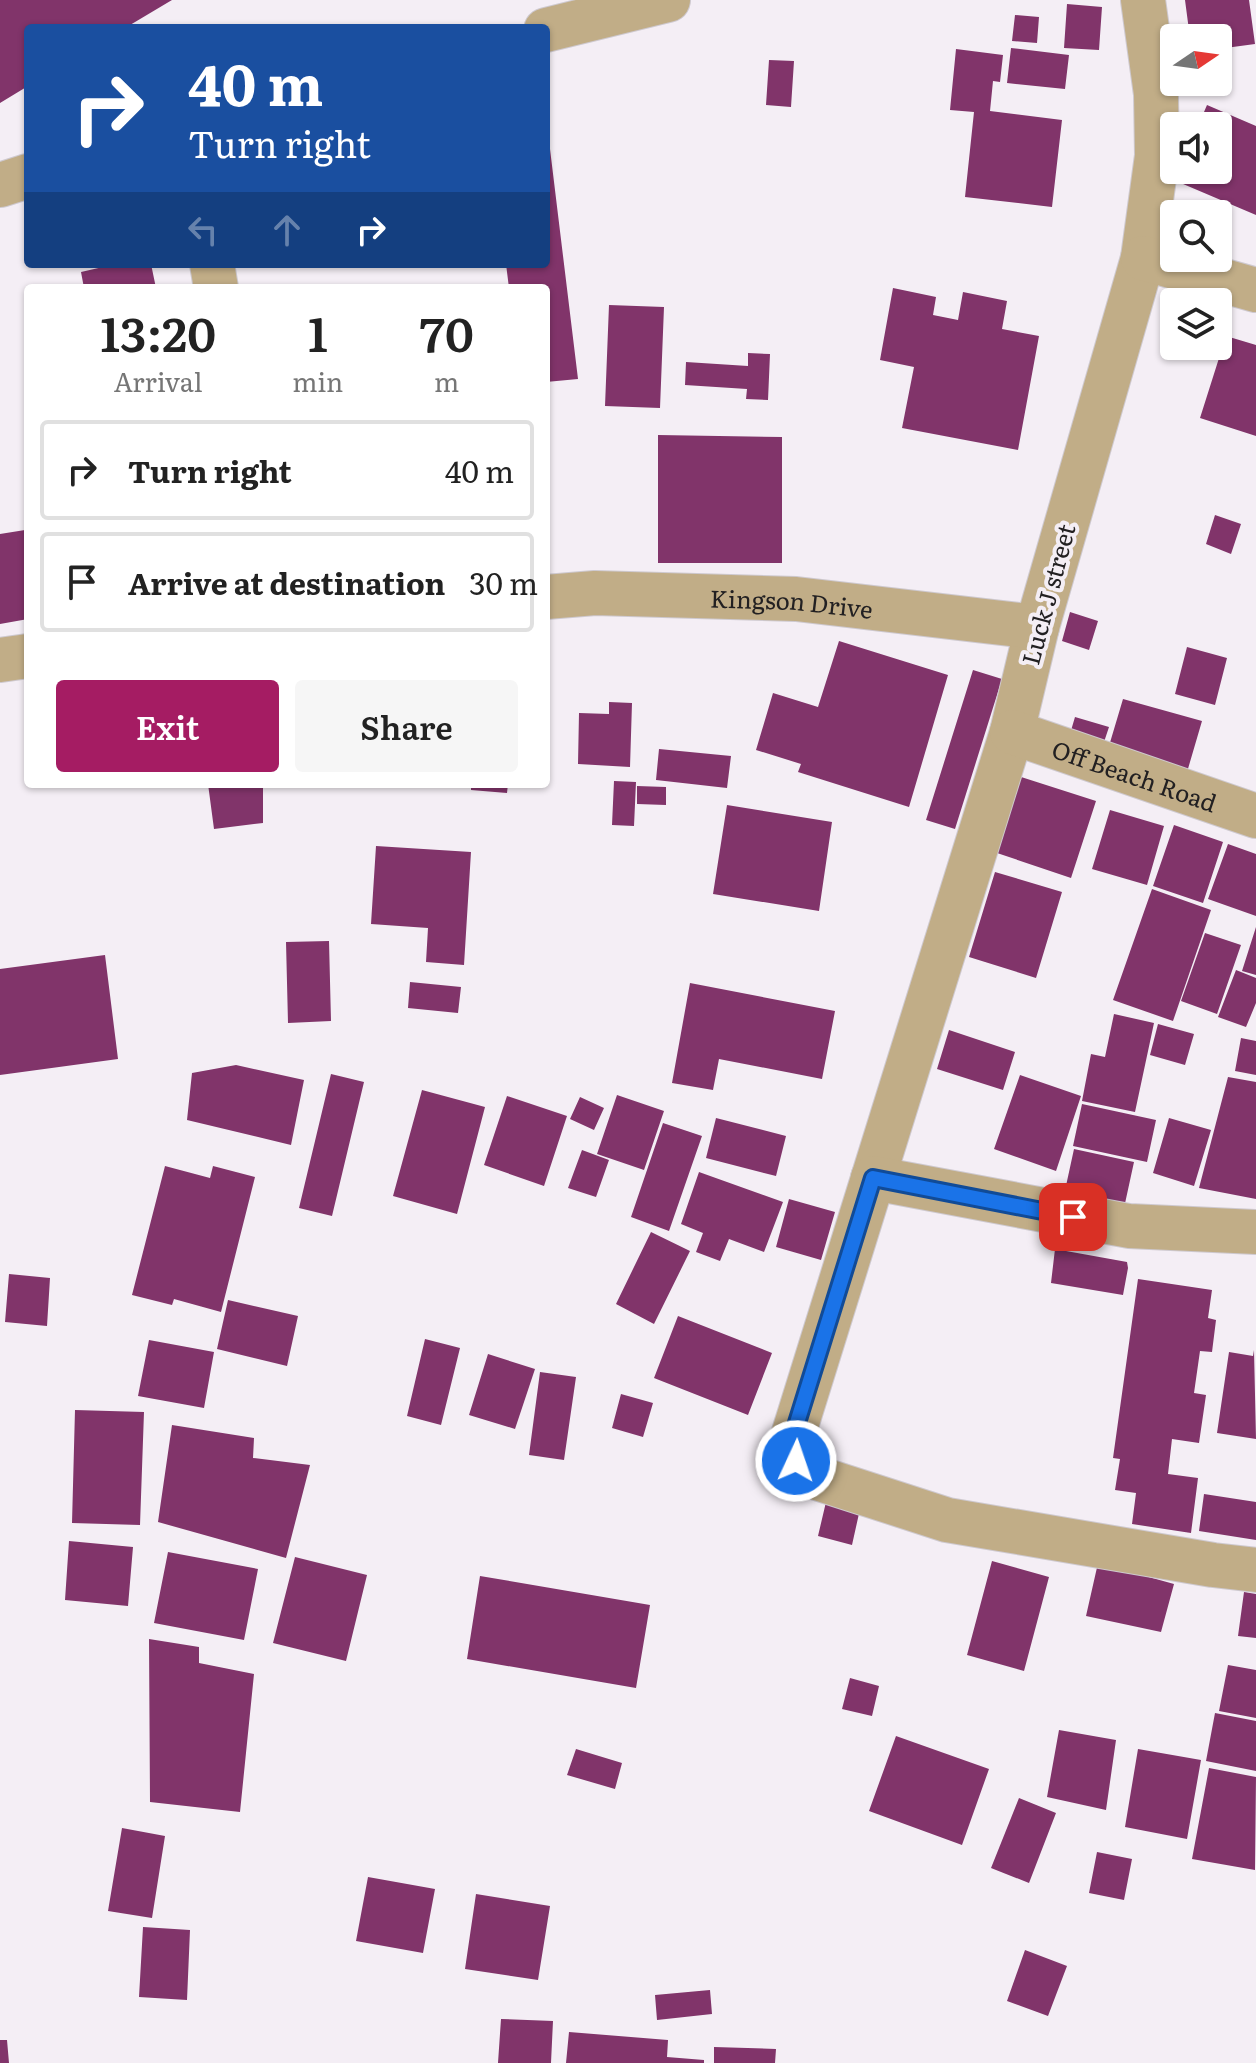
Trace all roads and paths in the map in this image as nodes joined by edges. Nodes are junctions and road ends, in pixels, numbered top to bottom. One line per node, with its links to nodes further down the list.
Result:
1 (668, 0): 3 (street)
2 (1143, 0): 6 (street, Luck J street)
3 (550, 29)
4 (24, 177): 5 (street)
5 (0, 185)
6 (1143, 258): 7 (street); 9 (street, Luck J street)
7 (1256, 290)
8 (550, 597): 9 (street, Kingson Drive)
9 (1037, 627): 12 (street, Luck J street)
10 (24, 657): 11 (street)
11 (0, 660)
12 (1012, 732): 13 (street, Off Beach Road); 14 (street, Luck J street)
13 (1256, 816)
14 (873, 1178): 15 (street); 16 (street, Luck J street)
15 (1256, 1232)
16 (1256, 1570)

